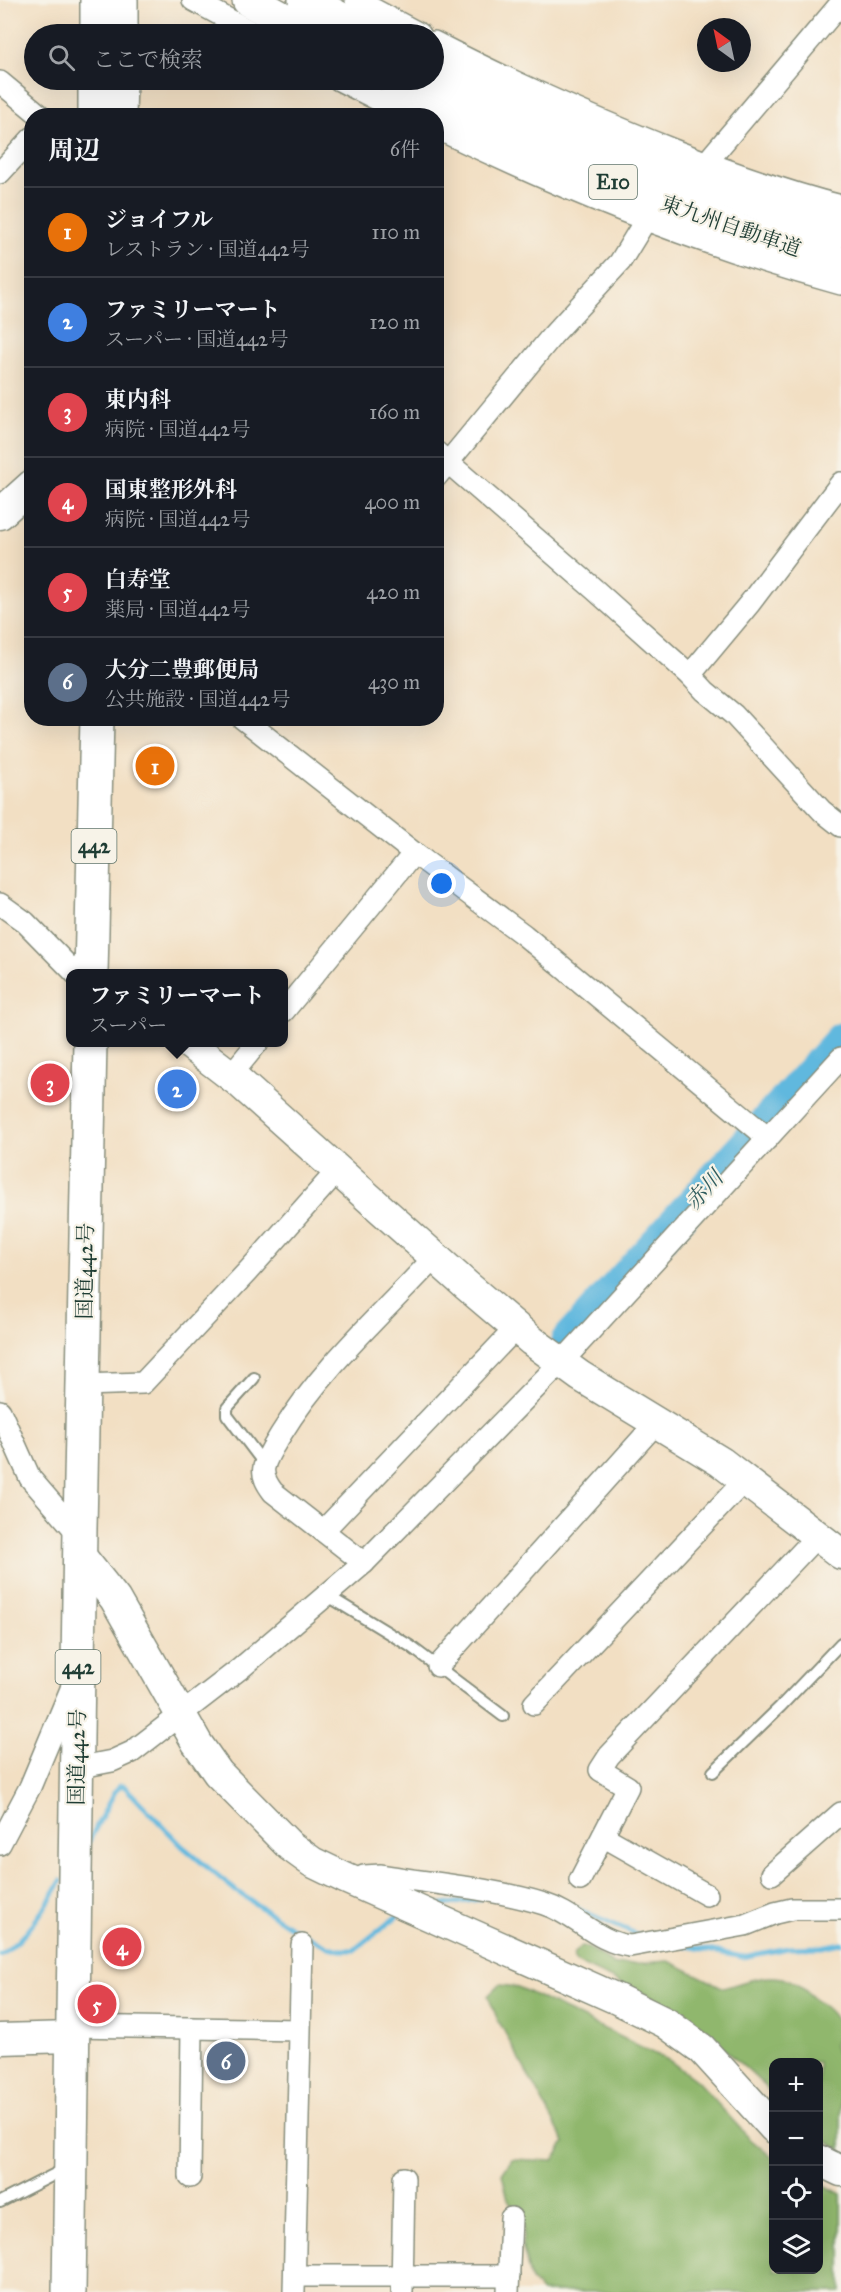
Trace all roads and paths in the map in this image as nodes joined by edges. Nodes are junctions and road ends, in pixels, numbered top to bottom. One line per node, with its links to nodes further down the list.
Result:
1 (97, 0): 8 (highway)
2 (121, 0): 9 (highway)
3 (193, 0): 10 (street)
4 (249, 0): 11 (highway)
5 (305, 0): 12 (highway)
6 (356, 0): 13 (street)
7 (841, 3): 27 (street)
8 (96, 24)
9 (121, 24)
10 (237, 24)
11 (292, 24)
12 (350, 24)
13 (401, 24)
14 (444, 47): 27 (street)
15 (444, 75): 31 (highway, 東九州自動車道 / E10)
16 (0, 82): 21 (street)
17 (95, 90): 22 (highway)
18 (120, 90): 23 (highway)
19 (359, 90): 24 (street)
20 (414, 90): 32 (highway, 東九州自動車道 / E10)
21 (31, 108)
22 (95, 108)
23 (119, 108)
24 (394, 108)
25 (444, 132): 30 (street)
26 (24, 147): 28 (street)
27 (706, 163): 29 (street)
28 (0, 173)
29 (841, 206)
30 (645, 221): 33 (street); 34 (street)
31 (841, 230)
32 (841, 263)
33 (841, 284)
34 (444, 458)
35 (444, 466): 39 (street)
36 (841, 483): 39 (street)
37 (24, 492): 38 (street)
38 (0, 514)
39 (690, 675): 42 (street)
40 (97, 726): 46 (highway, 442)
41 (253, 726): 43 (street)
42 (841, 826)
43 (414, 853): 47 (street); 53 (street)
44 (0, 904): 45 (street)
45 (71, 969)
46 (91, 969)
47 (288, 1006)
48 (90, 1047): 59 (highway, 国道442号 / 442)
49 (194, 1047): 52 (street)
50 (254, 1047): 52 (street)
51 (841, 1058): 53 (street)
52 (231, 1075): 54 (street)
53 (768, 1138): 57 (street)
54 (338, 1170): 55 (street); 59 (street)
55 (435, 1257): 56 (street); 62 (street)
56 (516, 1328): 57 (street); 64 (street)
57 (561, 1362): 61 (street); 68 (street)
58 (254, 1378): 62 (lane)
59 (83, 1385): 66 (highway, 国道442号 / 442)
60 (0, 1411): 66 (street)
61 (657, 1422): 63 (street); 71 (street)
62 (265, 1465): 64 (street)
63 (746, 1479): 65 (street); 73 (street)
64 (323, 1531): 68 (street)
65 (818, 1535): 67 (street); 79 (street)
66 (80, 1546): 72 (highway, 国道442号 / 442); 74 (street)
67 (841, 1554)
68 (364, 1563): 69 (street)
69 (328, 1596): 71 (lane); 74 (street)
70 (841, 1643): 77 (lane)
71 (438, 1666): 75 (lane)
72 (78, 1673): 76 (highway, 国道442号 / 442); 80 (street)
73 (534, 1704)
74 (181, 1714): 76 (street); 83 (street)
75 (502, 1716)
76 (76, 1768): 89 (highway, 国道442号 / 442)
77 (713, 1772)
78 (841, 1813): 81 (street)
79 (603, 1836): 82 (street); 84 (street)
80 (0, 1844)
81 (772, 1874)
82 (580, 1880)
83 (359, 1885): 85 (street); 91 (street)
84 (707, 1895)
85 (841, 1909)
86 (303, 1945): 88 (street)
87 (192, 2028): 88 (street); 89 (street); 95 (street)
88 (299, 2030): 99 (street)
89 (72, 2032): 90 (street); 93 (highway, 国道442号 / 442)
90 (0, 2038)
91 (769, 2123)
92 (823, 2162): 94 (street)
93 (71, 2166): 97 (lane); 102 (highway, 国道442号 / 442)
94 (841, 2171)
95 (190, 2177)
96 (404, 2178): 100 (street)
97 (0, 2202)
98 (511, 2218): 101 (street)
99 (294, 2284): 100 (street)
100 (402, 2284): 101 (street)
101 (509, 2284)
102 (69, 2292)

